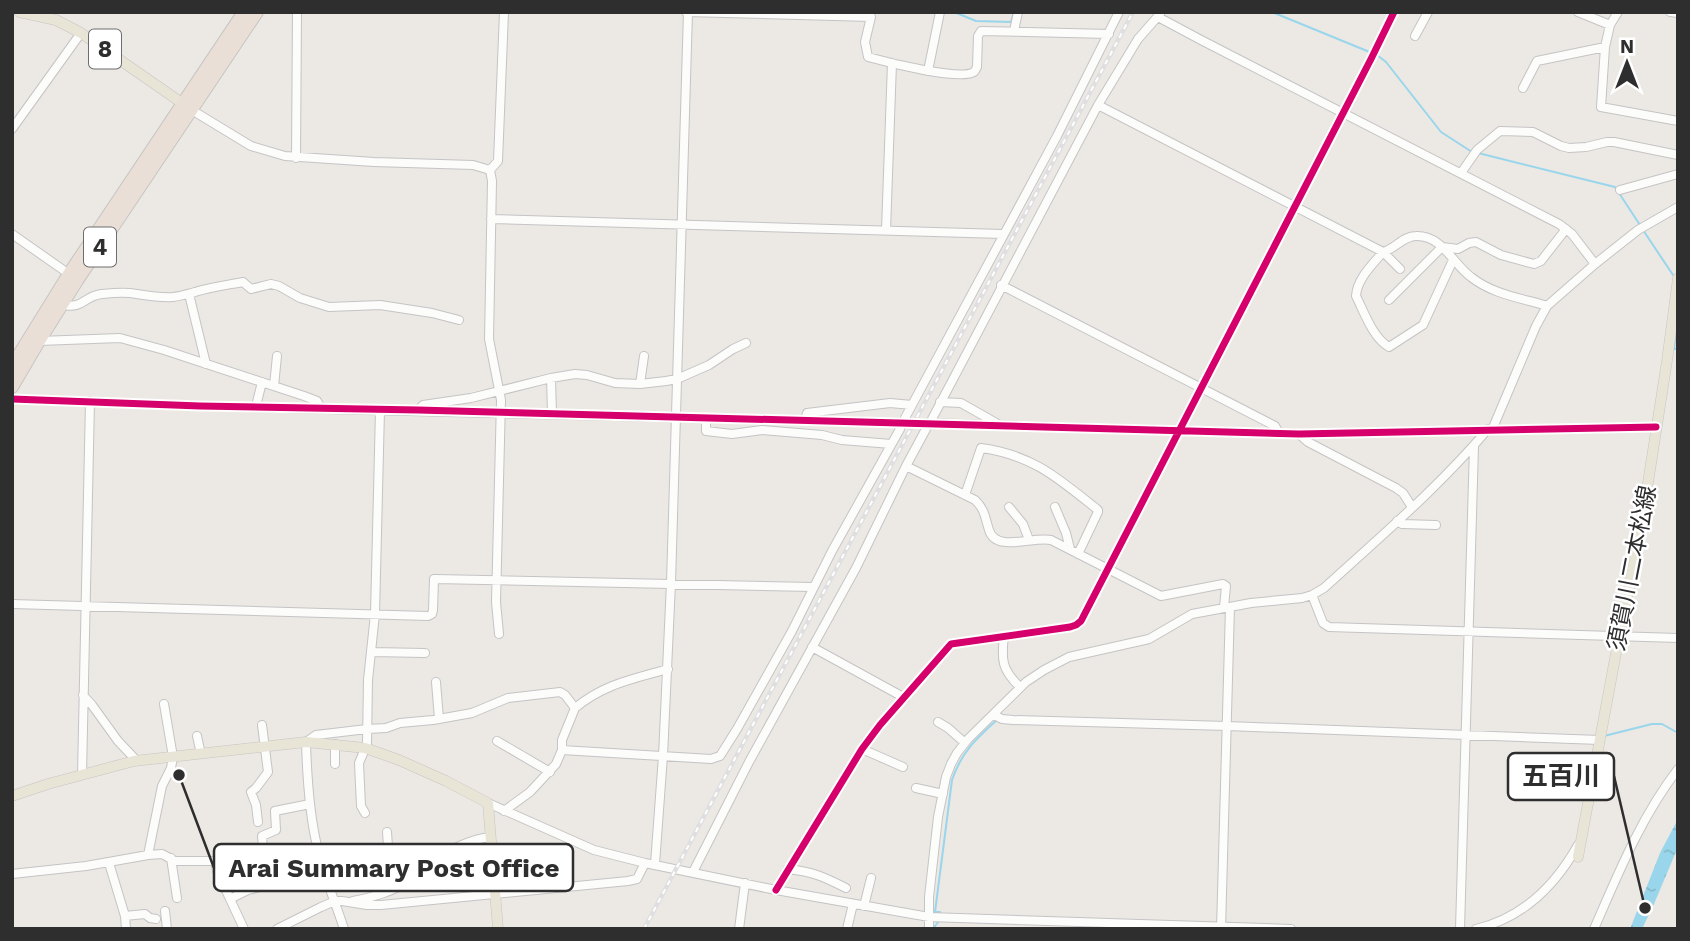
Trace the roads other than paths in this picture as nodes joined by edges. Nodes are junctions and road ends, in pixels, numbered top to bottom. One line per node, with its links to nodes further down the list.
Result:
1 (19, 12): 21 (main road, 8)
2 (244, 12): 29 (highway, 4)
3 (257, 12): 29 (highway, 4)
4 (297, 12): 34 (street)
5 (503, 12): 35 (street)
6 (687, 12): 15 (street); 42 (street)
7 (940, 12): 26 (street)
8 (1018, 12): 20 (street)
9 (1119, 12): 22 (street)
10 (1394, 12): 30 (street)
11 (1429, 12): 23 (street)
12 (1578, 12): 19 (street)
13 (1618, 12): 19 (street)
14 (1670, 12): 16 (street)
15 (733, 13): 17 (street)
16 (1678, 13)
17 (873, 15): 25 (street)
18 (1160, 15): 28 (street); 30 (street)
19 (1610, 25): 24 (street)
20 (1014, 31): 22 (street); 26 (street)
21 (81, 33): 29 (main road, 8); 32 (street)
22 (1109, 34): 46 (street)
23 (1415, 36)
24 (1605, 47): 27 (street); 31 (street)
25 (892, 63): 26 (street); 44 (street)
26 (928, 71)
27 (1523, 88)
28 (1098, 105): 39 (street); 54 (street)
29 (187, 106): 34 (street); 52 (highway, 4); 57 (highway, 4)
30 (1342, 112): 36 (street); 39 (street)
31 (1678, 121)
32 (12, 129)
33 (1678, 155): 36 (street)
34 (296, 158): 35 (street)
35 (490, 170): 41 (street)
36 (1461, 173): 43 (street)
37 (1678, 174): 38 (street)
38 (1620, 190)
39 (1295, 206): 48 (street); 73 (street)
40 (1678, 207): 50 (street)
41 (491, 219): 42 (street); 74 (street)
42 (682, 225): 44 (street); 68 (street)
43 (1566, 229): 47 (street); 50 (street)
44 (886, 230): 46 (street)
45 (12, 234): 52 (street)
46 (1003, 234): 78 (street)
47 (1442, 247): 48 (street); 49 (street); 56 (street)
48 (1383, 252): 49 (street); 51 (street)
49 (1453, 260): 58 (street)
50 (1595, 264): 58 (street)
51 (1400, 269)
52 (69, 274): 66 (highway, 4)
53 (1678, 278): 62 (main road, 須賀川二本松線)
54 (1001, 285): 73 (street); 77 (street)
55 (190, 294): 57 (street); 59 (street); 65 (street)
56 (1389, 300)
57 (62, 304): 60 (highway, 4)
58 (1547, 306): 93 (street)
59 (459, 320)
60 (38, 341): 65 (street); 72 (highway, 4)
61 (746, 343): 68 (street)
62 (1673, 354): 91 (main road, 須賀川二本松線)
63 (277, 356): 71 (street)
64 (643, 356): 70 (street)
65 (206, 364): 69 (street)
66 (12, 366)
67 (551, 378): 70 (street); 74 (street); 84 (street)
68 (677, 379): 70 (street); 85 (street)
69 (262, 382): 71 (street); 79 (street)
70 (640, 384)
71 (274, 386): 80 (street)
72 (12, 387)
73 (1201, 387): 94 (street); 95 (street)
74 (499, 390): 82 (street); 83 (street)
75 (12, 399): 76 (street)
76 (90, 401): 79 (street); 114 (street)
77 (940, 402): 89 (street); 90 (street)
78 (912, 405): 87 (street); 88 (street)
79 (256, 406): 80 (street)
80 (321, 408): 81 (street)
81 (380, 410): 82 (street); 116 (street)
82 (418, 410): 83 (street)
83 (501, 412): 84 (street); 109 (street)
84 (552, 414): 85 (street)
85 (677, 418): 86 (street); 110 (street)
86 (706, 418): 88 (street); 97 (street)
87 (906, 420): 88 (street); 89 (street, bridge)
88 (805, 421)
89 (928, 424): 90 (street); 99 (street)
90 (1000, 425): 94 (street)
91 (1656, 427): 93 (street); 120 (main road, 須賀川二本松線)
92 (900, 429): 97 (street)
93 (1490, 430): 96 (street); 98 (street)
94 (1179, 431): 95 (street); 108 (street)
95 (1279, 433): 96 (street)
96 (1299, 434): 103 (street)
97 (891, 444): 111 (street)
98 (1474, 446): 103 (street); 117 (street)
99 (906, 466): 100 (street); 122 (street)
100 (965, 495): 106 (street); 107 (street)
101 (1009, 507): 106 (street)
102 (1055, 507): 107 (street)
103 (1412, 507): 104 (street)
104 (1397, 521): 105 (street); 112 (street)
105 (1436, 525)
106 (1029, 540): 107 (street)
107 (1074, 551): 108 (street)
108 (1108, 569): 115 (street); 119 (street)
109 (497, 580): 110 (street); 116 (street); 118 (street)
110 (671, 583): 111 (street); 125 (street)
111 (812, 587): 150 (street)
112 (1312, 595): 115 (street); 117 (street)
113 (12, 604): 114 (street)
114 (84, 607): 116 (street); 128 (street)
115 (1227, 607): 127 (street); 136 (street)
116 (375, 614): 123 (street)
117 (1468, 632): 120 (street); 138 (street)
118 (499, 634)
119 (1003, 636): 127 (street); 129 (street)
120 (1619, 637): 121 (street); 140 (main road, 須賀川二本松線)
121 (1678, 638)
122 (812, 648): 129 (street); 177 (street)
123 (372, 652): 124 (street); 137 (street)
124 (425, 653)
125 (667, 669): 131 (street); 150 (street)
126 (436, 682): 133 (street)
127 (1020, 687): 132 (street)
128 (83, 695): 152 (street); 157 (street)
129 (905, 698): 147 (street)
130 (164, 704): 151 (street)
131 (575, 708): 133 (street); 148 (street)
132 (994, 715): 136 (street); 143 (street)
133 (439, 719): 137 (street)
134 (938, 722): 143 (street)
135 (261, 725): 145 (street)
136 (1227, 726): 138 (street); 196 (street)
137 (367, 729): 142 (street); 146 (street)
138 (1465, 735): 140 (street); 207 (street)
139 (197, 736): 149 (street)
140 (1600, 740): 168 (main road, 須賀川二本松線)
141 (497, 741): 156 (street)
142 (306, 742): 144 (main road); 145 (main road); 162 (street)
143 (965, 743): 159 (street)
144 (335, 744): 146 (main road); 153 (street)
145 (265, 746): 149 (main road); 165 (street)
146 (365, 748): 161 (main road); 164 (street)
147 (862, 749): 154 (street); 176 (street)
148 (562, 750): 150 (street); 156 (street)
149 (201, 754): 151 (main road)
150 (663, 756): 175 (street)
151 (173, 757): 152 (main road); 169 (street)
152 (137, 761): 157 (main road)
153 (335, 764)
154 (903, 768)
155 (1678, 769): 209 (street)
156 (550, 772): 163 (street)
157 (82, 775): 160 (main road)
158 (916, 788): 159 (street)
159 (943, 794): 194 (street)
160 (12, 796)
161 (488, 803): 163 (street); 167 (main road)
162 (310, 804): 172 (street); 188 (street)
163 (504, 811): 174 (street)
164 (365, 813)
165 (258, 822)
166 (387, 832): 183 (street)
167 (490, 837): 183 (street); 185 (main road)
168 (1579, 843): 170 (main road, 須賀川二本松線); 208 (street)
169 (148, 855): 171 (street); 173 (street)
170 (1578, 857)
171 (171, 858): 172 (street); 186 (street)
172 (215, 861): 187 (street)
173 (109, 863): 178 (street); 193 (street)
174 (645, 863): 175 (street); 185 (street)
175 (655, 864): 177 (street)
176 (789, 869): 182 (street); 184 (street)
177 (693, 872): 180 (street)
178 (12, 874)
179 (871, 878): 191 (street)
180 (745, 883): 184 (street); 203 (street)
181 (268, 885): 187 (street)
182 (846, 888)
183 (391, 889): 189 (street)
184 (776, 890): 190 (street)
185 (495, 895): 189 (street); 202 (main road)
186 (177, 898)
187 (230, 899): 199 (street)
188 (335, 901): 189 (street); 200 (street); 201 (street)
189 (346, 902)
190 (853, 904): 191 (street); 204 (street)
191 (864, 906): 194 (street)
192 (165, 911): 198 (street)
193 (125, 916): 195 (street); 197 (street)
194 (929, 917): 196 (street); 205 (street)
195 (156, 919)
196 (1221, 928): 206 (street)
197 (126, 929)
198 (167, 929)
199 (244, 929)
200 (277, 929)
201 (344, 929)
202 (498, 929)
203 (739, 929)
204 (848, 929)
205 (929, 929)
206 (1290, 929)
207 (1460, 929)
208 (1476, 929)
209 (1594, 929)

